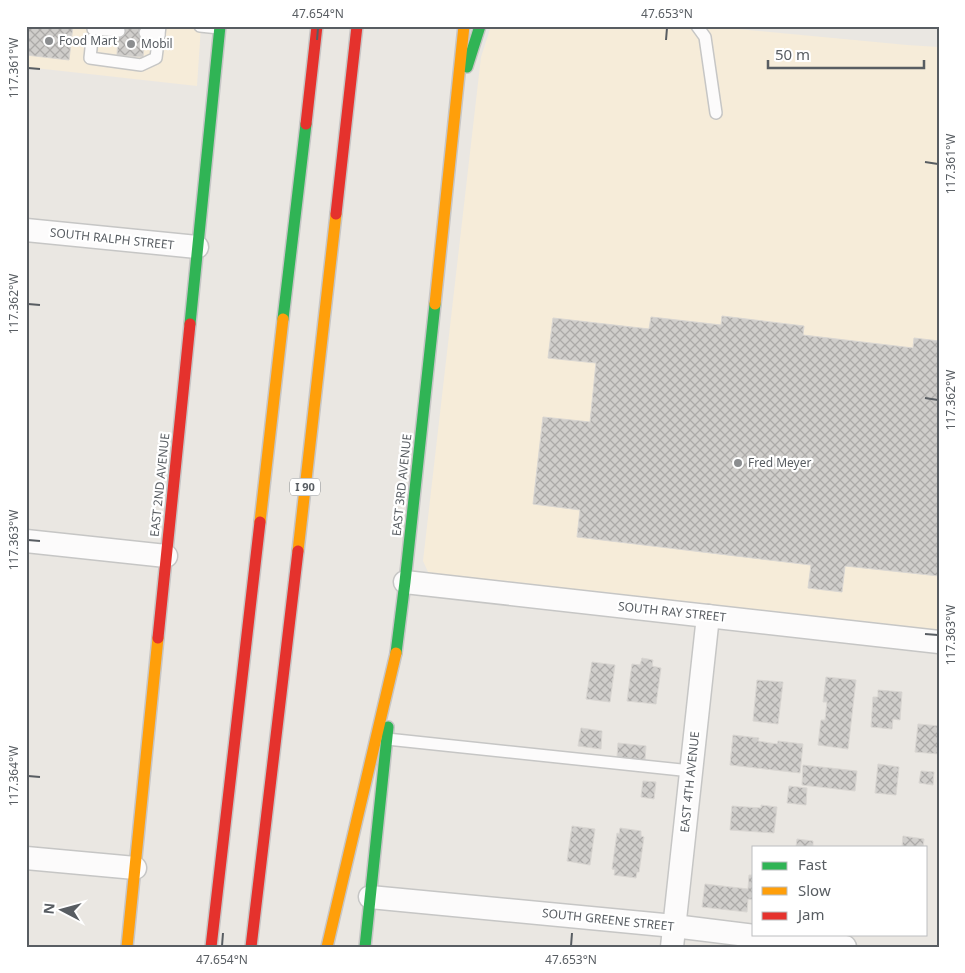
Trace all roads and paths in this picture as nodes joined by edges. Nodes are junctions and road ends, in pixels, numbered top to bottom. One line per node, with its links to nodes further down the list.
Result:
1 (94, 26): 10 (lane)
2 (200, 26): 8 (lane)
3 (317, 26): 30 (main road)
4 (357, 26): 31 (main road, I 90)
5 (464, 26): 13 (main road, EAST 3RD AVENUE)
6 (480, 26): 13 (main road)
7 (697, 26): 14 (lane)
8 (220, 27): 16 (main road, EAST 2ND AVENUE)
9 (160, 30): 11 (lane); 12 (lane)
10 (119, 31)
11 (145, 34)
12 (92, 40)
13 (457, 102): 19 (main road, EAST 3RD AVENUE)
14 (716, 113)
15 (26, 230): 16 (street, SOUTH RALPH STREET)
16 (197, 247): 18 (main road, EAST 2ND AVENUE)
17 (26, 541): 18 (street)
18 (166, 556): 26 (main road, EAST 2ND AVENUE)
19 (405, 582): 20 (street, SOUTH RAY STREET); 22 (main road, EAST 3RD AVENUE)
20 (708, 616): 21 (street, SOUTH RAY STREET); 24 (street, EAST 4TH AVENUE)
21 (939, 642)
22 (396, 653): 23 (main road, EAST 3RD AVENUE); 32 (main road)
23 (387, 739): 24 (lane); 27 (main road, EAST 3RD AVENUE)
24 (691, 771): 28 (street, EAST 4TH AVENUE)
25 (26, 858): 26 (street)
26 (135, 868): 29 (main road, EAST 2ND AVENUE)
27 (370, 897): 28 (street, SOUTH GREENE STREET); 33 (main road, EAST 3RD AVENUE)
28 (673, 937): 34 (street, SOUTH GREENE STREET)
29 (127, 947)
30 (211, 947)
31 (251, 947)
32 (327, 947)
33 (365, 947)
34 (845, 947)

